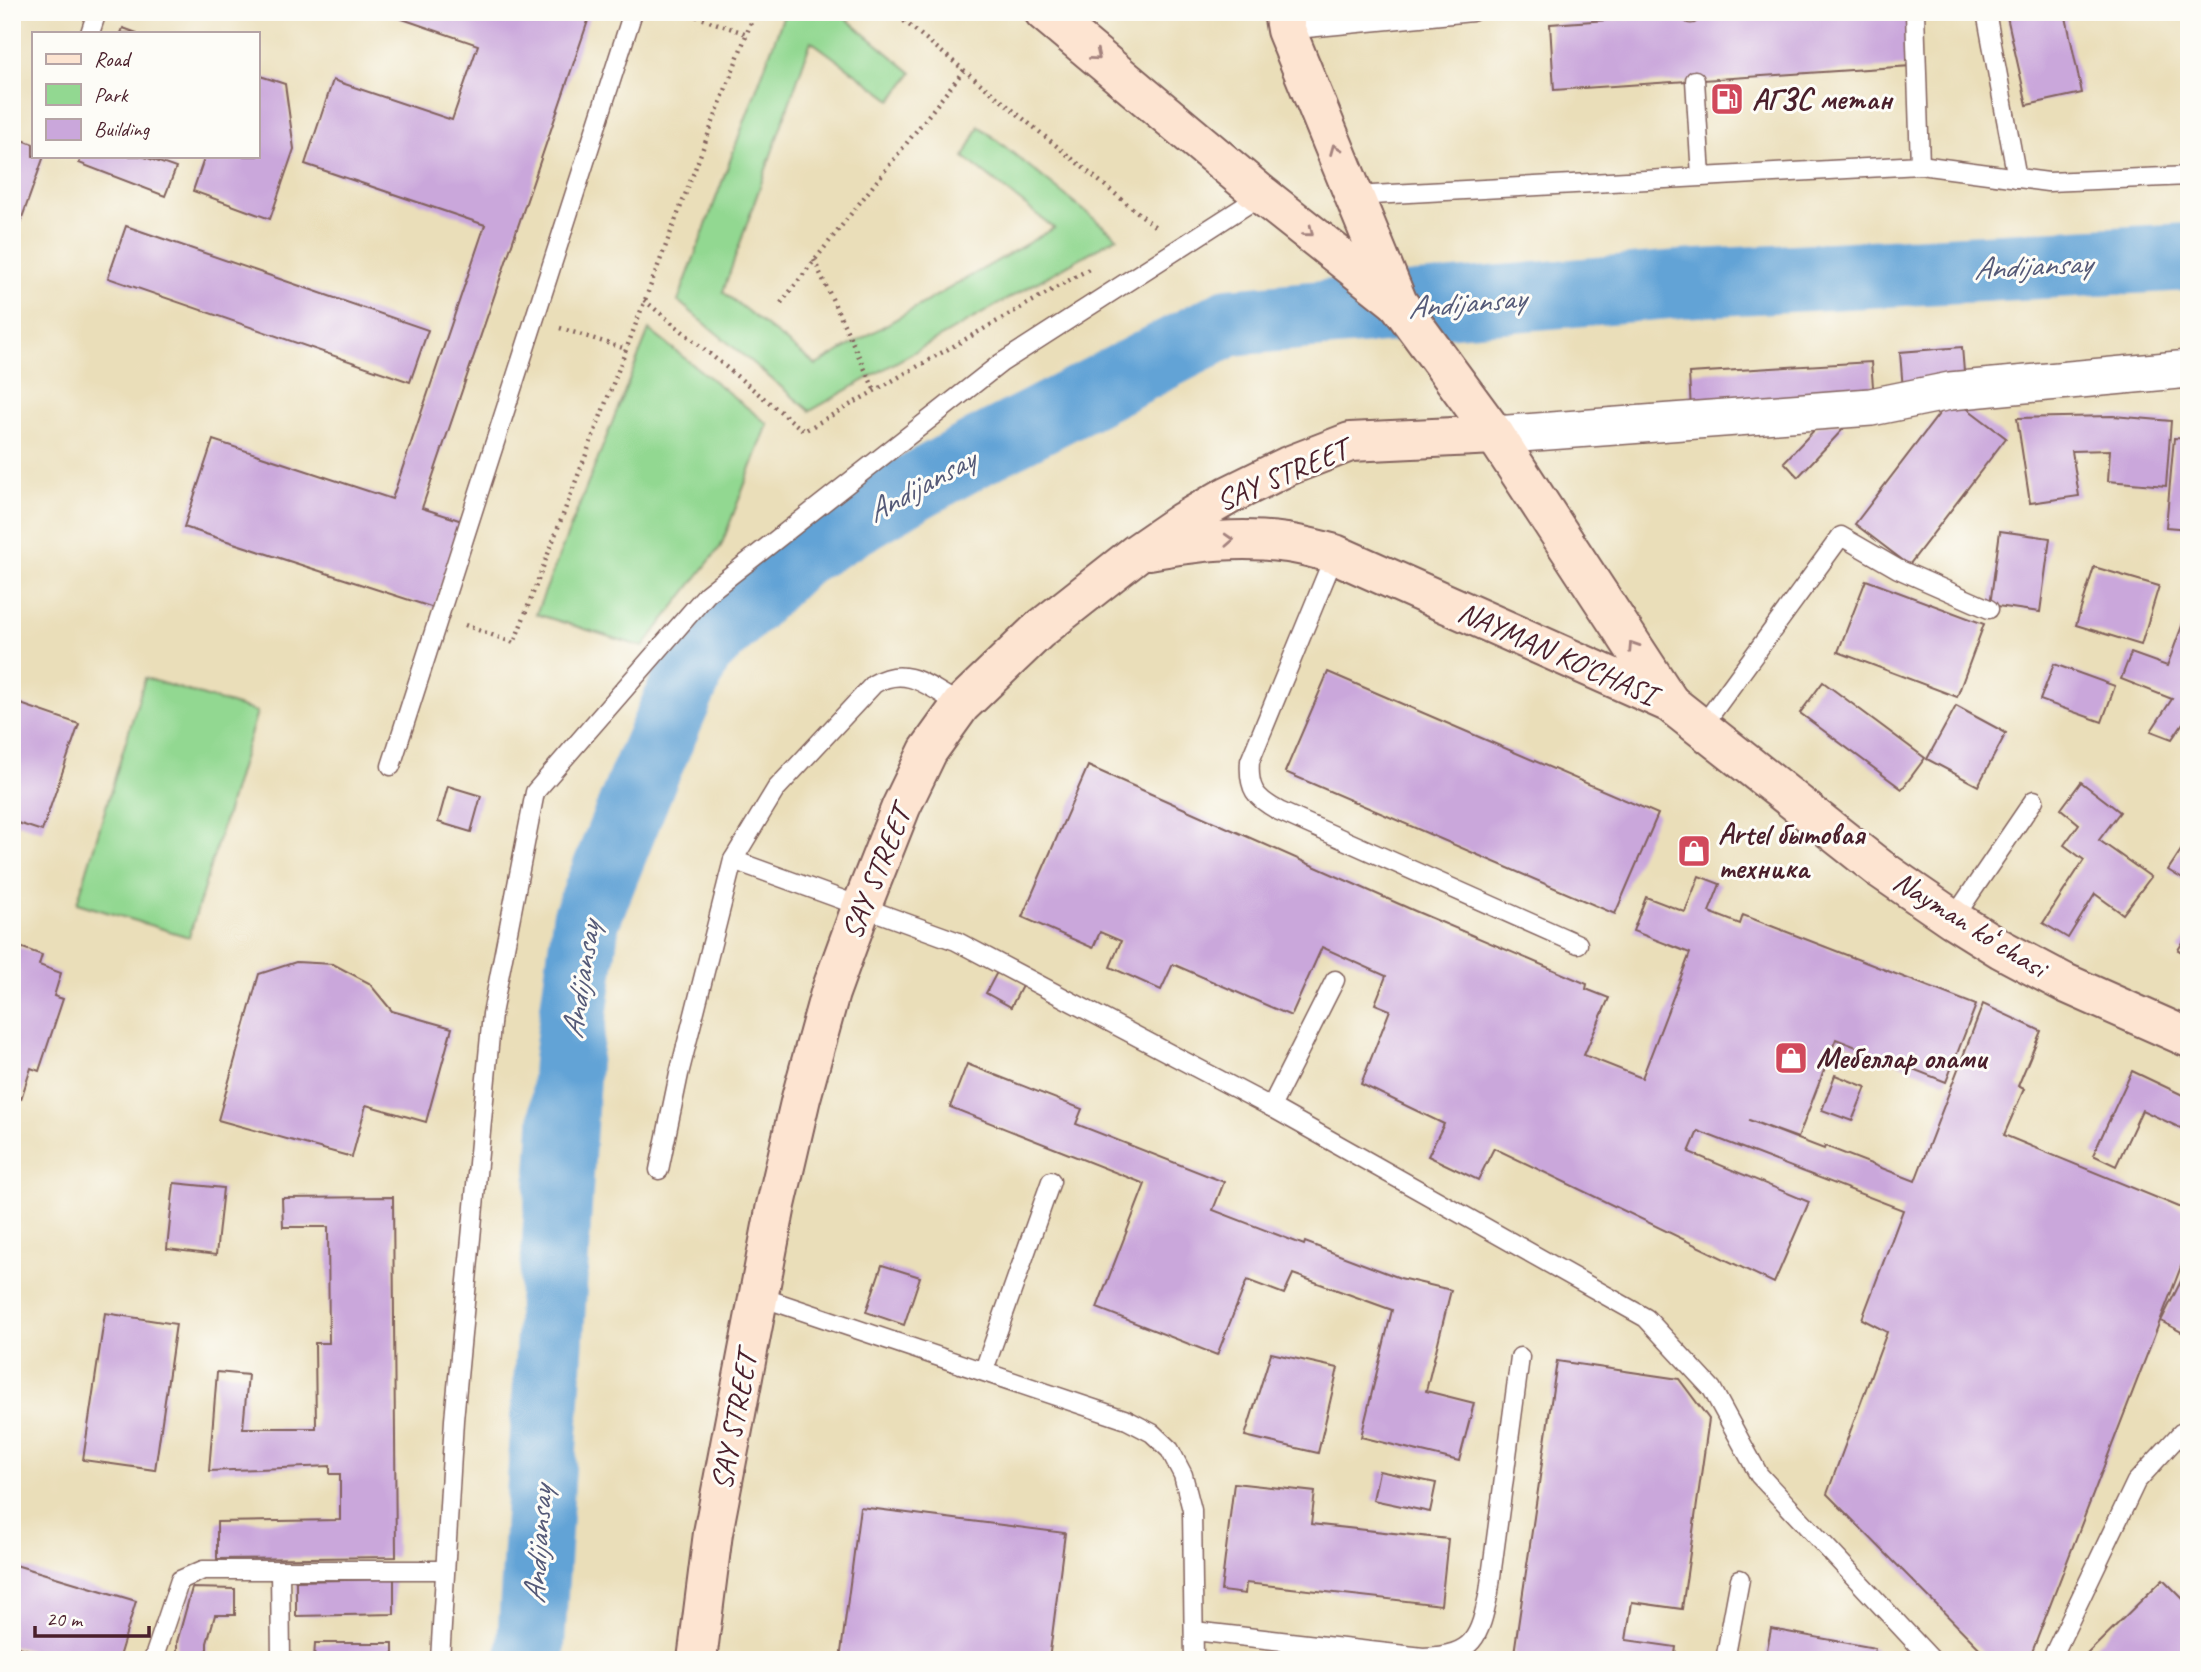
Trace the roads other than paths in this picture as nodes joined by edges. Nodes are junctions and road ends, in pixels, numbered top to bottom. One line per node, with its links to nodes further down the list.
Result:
1 (97, 12): 8 (lane)
2 (633, 12): 25 (lane)
3 (1044, 12): 14 (main road, one-way to 14)
4 (1472, 12): 7 (lane)
5 (1915, 12): 10 (lane)
6 (1986, 12): 13 (lane)
7 (1285, 21): 15 (main road, one-way to 7)
8 (90, 32)
9 (1695, 80): 11 (lane)
10 (1920, 165): 11 (lane); 13 (lane)
11 (1701, 176): 15 (lane)
12 (2189, 176): 13 (lane)
13 (2017, 178)
14 (1262, 195): 16 (main road, one-way to 16); 41 (lane)
15 (1354, 196): 16 (main road)
16 (1398, 303): 18 (main road, NAYMAN KO'CHASI)
17 (2189, 369): 18 (street)
18 (1495, 435): 19 (main road, SAY STREET); 22 (main road, NAYMAN KO'CHASI, one-way to 18)
19 (1137, 553): 20 (main road, NAYMAN KO'CHASI, one-way to 20); 23 (main road, SAY STREET)
20 (1335, 554): 22 (main road, NAYMAN KO'CHASI); 30 (lane)
21 (1989, 608): 24 (lane)
22 (1670, 703): 24 (main road, Nayman koʻchasi)
23 (961, 705): 27 (lane); 28 (main road, SAY STREET)
24 (1701, 728): 29 (main road, Nayman koʻchasi)
25 (391, 766)
26 (2034, 800): 29 (lane)
27 (733, 860): 28 (lane); 34 (lane)
28 (861, 908): 33 (lane); 36 (main road, SAY STREET)
29 (1953, 919): 32 (main road, Nayman koʻchasi)
30 (1578, 944)
31 (1335, 980): 33 (lane)
32 (2189, 1038)
33 (1271, 1107): 50 (lane)
34 (659, 1170)
35 (1051, 1181): 38 (lane)
36 (758, 1296): 38 (lane); 47 (main road, SAY STREET)
37 (1520, 1357): 43 (lane)
38 (984, 1370): 43 (lane)
39 (2189, 1430): 51 (lane)
40 (280, 1570): 41 (lane); 44 (lane); 45 (lane)
41 (445, 1570): 46 (lane)
42 (1740, 1579): 49 (lane)
43 (1194, 1631): 48 (lane)
44 (153, 1660)
45 (281, 1660)
46 (440, 1660)
47 (697, 1660)
48 (1194, 1660)
49 (1726, 1660)
50 (1932, 1660)
51 (2051, 1660)

